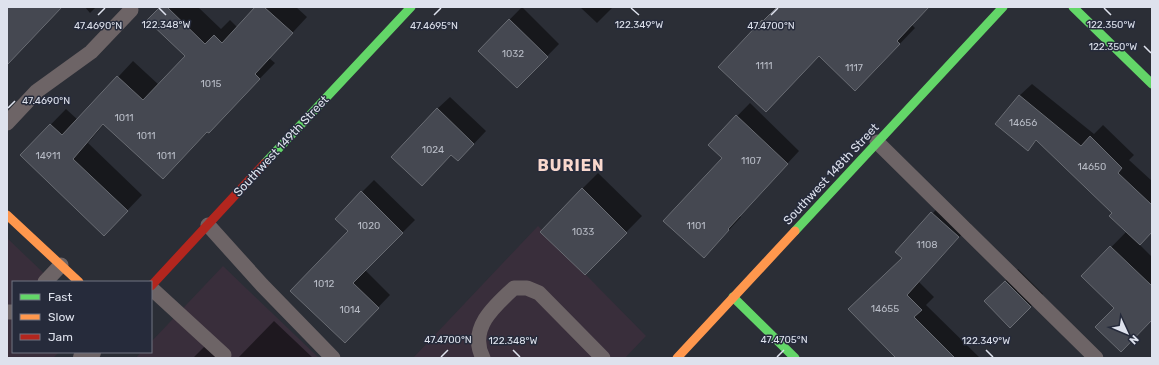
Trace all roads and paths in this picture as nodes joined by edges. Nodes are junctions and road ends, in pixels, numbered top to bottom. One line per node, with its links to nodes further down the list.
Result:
1 (410, 7): 9 (street, Southwest 149th Street)
2 (1003, 7): 7 (street, Southwest 148th Street)
3 (1073, 7): 5 (street)
4 (131, 10): 6 (lane)
5 (1152, 84)
6 (7, 123)
7 (877, 142): 15 (street, Southwest 148th Street); 22 (lane)
8 (7, 216): 10 (street)
9 (208, 225): 13 (street, Southwest 149th Street); 18 (lane)
10 (60, 265): 11 (lane); 12 (street)
11 (46, 281)
12 (78, 281)
13 (152, 286)
14 (152, 288): 16 (lane)
15 (733, 297): 20 (street, Southwest 148th Street); 21 (street)
16 (224, 355)
17 (600, 357): 19 (lane)
18 (334, 358)
19 (483, 358)
20 (677, 358)
21 (795, 358)
22 (1096, 358)

